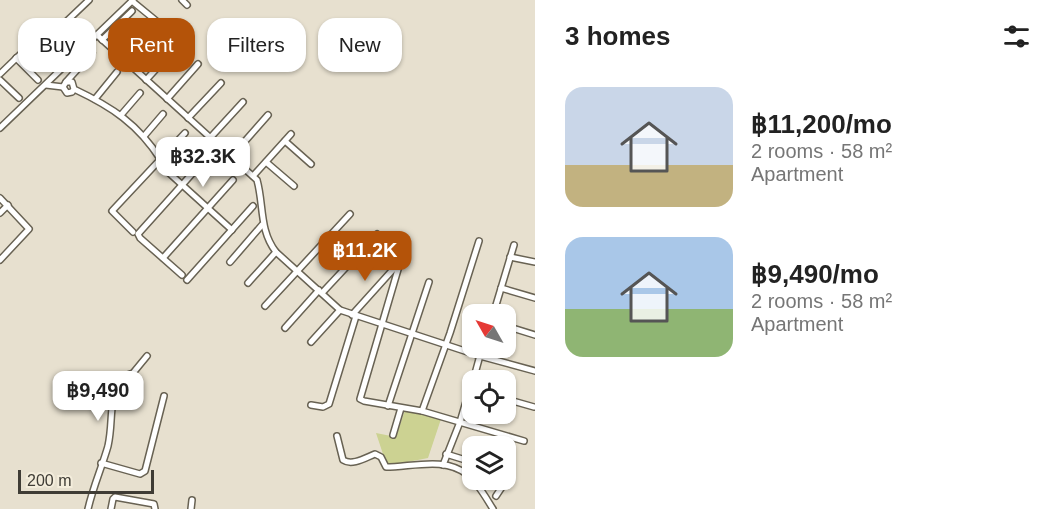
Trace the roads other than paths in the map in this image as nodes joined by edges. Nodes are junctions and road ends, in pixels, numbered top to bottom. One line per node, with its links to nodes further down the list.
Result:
1 (89, 0): 4 (street)
2 (132, 0): 5 (street); 6 (street)
3 (132, 11): 7 (street)
4 (70, 18)
5 (150, 18)
6 (97, 35): 7 (street)
7 (102, 40): 8 (street)
8 (108, 45)
9 (16, 58): 16 (street); 18 (street)
10 (198, 64): 27 (street)
11 (60, 72): 22 (street)
12 (75, 72): 21 (street)
13 (117, 72): 26 (street)
14 (137, 72): 19 (street)
15 (153, 72): 19 (street)
16 (0, 74)
17 (0, 80): 25 (street)
18 (38, 80)
19 (146, 80): 27 (street)
20 (221, 83): 32 (street)
21 (65, 84): 22 (street); 23 (street); 23 (street)
22 (46, 85): 33 (street)
23 (74, 89): 26 (street)
24 (140, 93): 30 (street)
25 (19, 98)
26 (95, 99): 30 (street)
27 (167, 99): 32 (street)
28 (243, 102): 37 (street)
29 (163, 114): 36 (street)
30 (121, 115): 36 (street)
31 (268, 115): 40 (street)
32 (188, 118): 37 (street)
33 (1, 125)
34 (185, 133): 41 (street)
35 (291, 134): 38 (street)
36 (145, 135): 41 (street)
37 (210, 138): 40 (street)
38 (285, 141): 42 (street); 43 (street)
39 (208, 156): 46 (street)
40 (231, 157): 44 (street)
41 (160, 161): 46 (street); 56 (street)
42 (266, 162): 44 (street); 47 (street)
43 (311, 164)
44 (253, 176): 54 (street)
45 (233, 180): 51 (street)
46 (183, 186): 51 (street); 62 (street)
47 (294, 186)
48 (0, 198): 49 (street)
49 (8, 205): 52 (street); 63 (street)
50 (253, 206): 55 (street)
51 (207, 208): 55 (street); 62 (street)
52 (0, 213)
53 (350, 214): 66 (street)
54 (262, 225): 60 (street); 64 (street)
55 (232, 230): 68 (street)
56 (133, 232)
57 (377, 234): 72 (street)
58 (478, 241): 84 (street)
59 (514, 245): 61 (street)
60 (276, 252): 66 (street); 70 (street)
61 (510, 257): 65 (street); 71 (street)
62 (163, 258): 67 (street)
63 (0, 260)
64 (230, 262)
65 (535, 262)
66 (298, 272): 72 (street); 75 (street)
67 (182, 275)
68 (187, 280)
69 (429, 282): 81 (street)
70 (248, 283)
71 (501, 288): 73 (street); 74 (street)
72 (320, 292): 76 (street); 79 (street)
73 (535, 298)
74 (496, 304)
75 (265, 306)
76 (340, 310): 77 (street); 83 (street)
77 (354, 315): 78 (street); 78 (street); 91 (street)
78 (381, 325): 81 (street); 92 (street)
79 (285, 328)
80 (516, 329): 82 (street)
81 (411, 334): 84 (street); 92 (street)
82 (535, 335)
83 (312, 342)
84 (445, 345): 85 (street); 95 (street)
85 (462, 351)
86 (147, 356): 103 (street)
87 (484, 358): 88 (street)
88 (535, 371)
89 (164, 396): 103 (street)
90 (516, 402): 94 (street)
91 (311, 405)
92 (388, 406): 93 (street)
93 (401, 408): 95 (street); 98 (street)
94 (534, 408)
95 (422, 411): 97 (street)
96 (462, 417): 97 (street)
97 (460, 423): 100 (street); 101 (street)
98 (393, 435)
99 (337, 436): 104 (street)
100 (524, 441)
101 (449, 453): 102 (street); 104 (street)
102 (462, 458)
103 (101, 463): 108 (street)
104 (445, 465): 112 (street)
105 (500, 490): 106 (street)
106 (496, 496)
107 (192, 500): 111 (street)
108 (88, 509)
109 (111, 509): 110 (street)
110 (155, 509)
111 (191, 509)
112 (493, 509)

